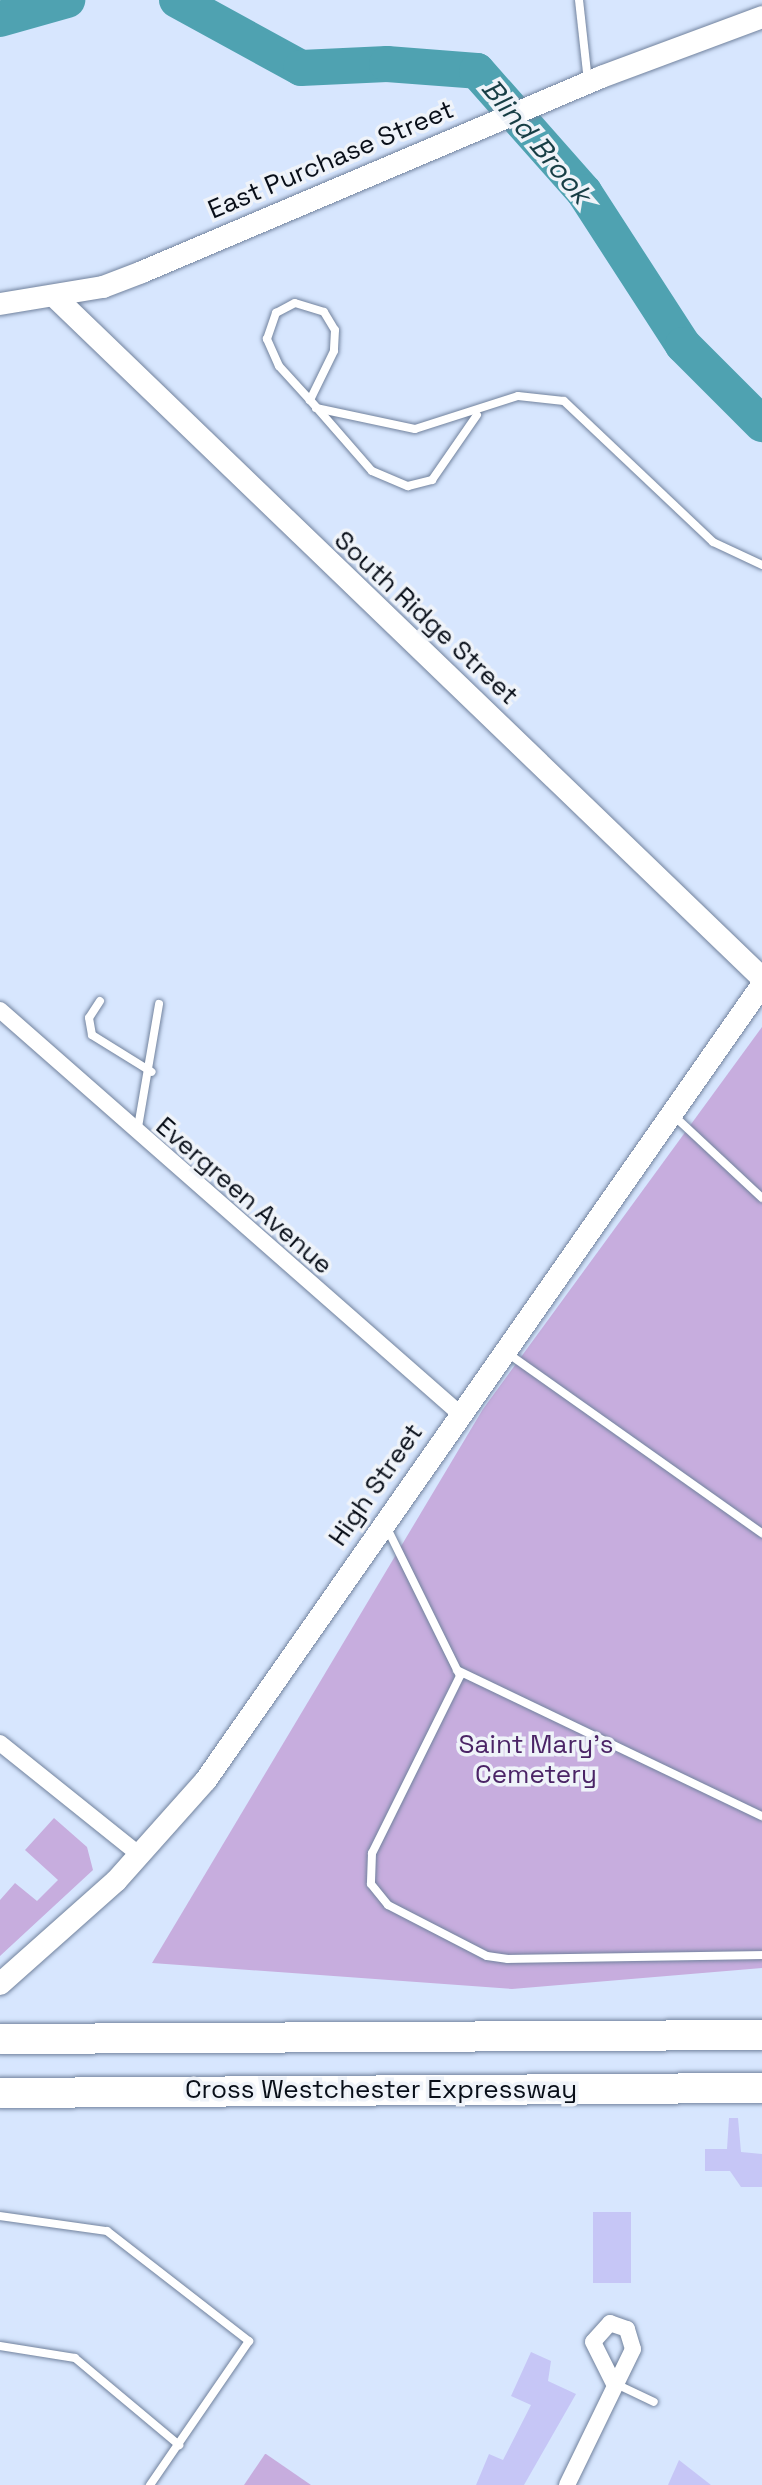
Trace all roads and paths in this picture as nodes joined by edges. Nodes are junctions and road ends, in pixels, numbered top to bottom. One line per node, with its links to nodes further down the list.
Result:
1 (579, 0): 3 (lane)
2 (762, 17): 3 (street, East Purchase Street)
3 (588, 82): 4 (street, East Purchase Street)
4 (54, 296): 5 (street, East Purchase Street); 10 (street, South Ridge Street)
5 (0, 304)
6 (310, 400): 6 (lane); 7 (lane)
7 (316, 408): 8 (lane); 8 (lane)
8 (477, 415): 9 (lane)
9 (762, 565)
10 (762, 978)
11 (762, 985): 16 (street, High Street)
12 (100, 1001): 15 (lane)
13 (159, 1004): 15 (lane)
14 (0, 1010): 17 (street, Evergreen Avenue)
15 (152, 1072): 17 (lane)
16 (672, 1114): 18 (lane); 19 (street, High Street)
17 (136, 1133): 20 (street, Evergreen Avenue)
18 (762, 1198)
19 (505, 1351): 20 (street, High Street); 22 (lane)
20 (460, 1414): 21 (street, High Street)
21 (384, 1522): 23 (lane); 26 (street, High Street)
22 (762, 1533)
23 (457, 1670): 25 (lane); 27 (lane)
24 (0, 1743): 26 (street)
25 (762, 1816)
26 (140, 1855): 28 (street, High Street)
27 (762, 1955)
28 (0, 1984)
29 (762, 2035): 30 (highway, Cross Westchester Expressway)
30 (0, 2039)
31 (762, 2088): 32 (highway, Cross Westchester Expressway)
32 (0, 2093)
33 (0, 2216): 37 (lane)
34 (0, 2346): 37 (lane)
35 (613, 2382): 36 (lane); 39 (street)
36 (654, 2402)
37 (179, 2445): 38 (lane)
38 (150, 2485)
39 (567, 2485)

